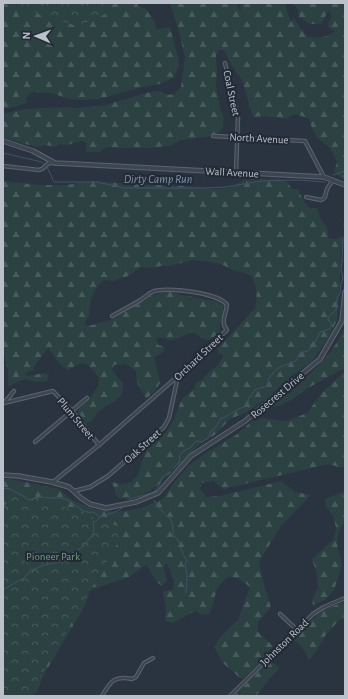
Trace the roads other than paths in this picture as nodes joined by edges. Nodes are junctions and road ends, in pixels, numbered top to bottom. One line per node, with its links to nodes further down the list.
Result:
1 (225, 63): 3 (street, Coal Street)
2 (213, 136): 3 (street, North Avenue)
3 (238, 136): 7 (street, Coal Street); 8 (street, North Avenue)
4 (3, 141): 5 (street, Wall Avenue)
5 (55, 163): 6 (street); 7 (street, Wall Avenue)
6 (3, 166)
7 (236, 172): 8 (street, Wall Avenue)
8 (324, 177): 9 (street, Wall Avenue)
9 (333, 180): 10 (street, Wall Avenue); 11 (street)
10 (345, 185)
11 (306, 197)
12 (345, 292): 23 (street, Rosecrest Drive)
13 (112, 316): 14 (street, Orchard Street)
14 (178, 376): 20 (street, Orchard Street); 23 (street, Oak Street)
15 (14, 391): 17 (street)
16 (87, 398): 18 (street)
17 (3, 404): 18 (street, Plum Street)
18 (72, 411): 19 (street); 20 (street, Plum Street)
19 (35, 442)
20 (99, 445): 22 (street, Orchard Street)
21 (3, 475): 22 (street, Rosecrest Drive)
22 (52, 482): 23 (street, Rosecrest Drive)
23 (74, 491)
24 (345, 598): 26 (street, Johnston Road)
25 (280, 614): 26 (street)
26 (297, 630): 29 (street, Johnston Road)
27 (153, 658): 28 (street)
28 (102, 696)
29 (230, 696)

